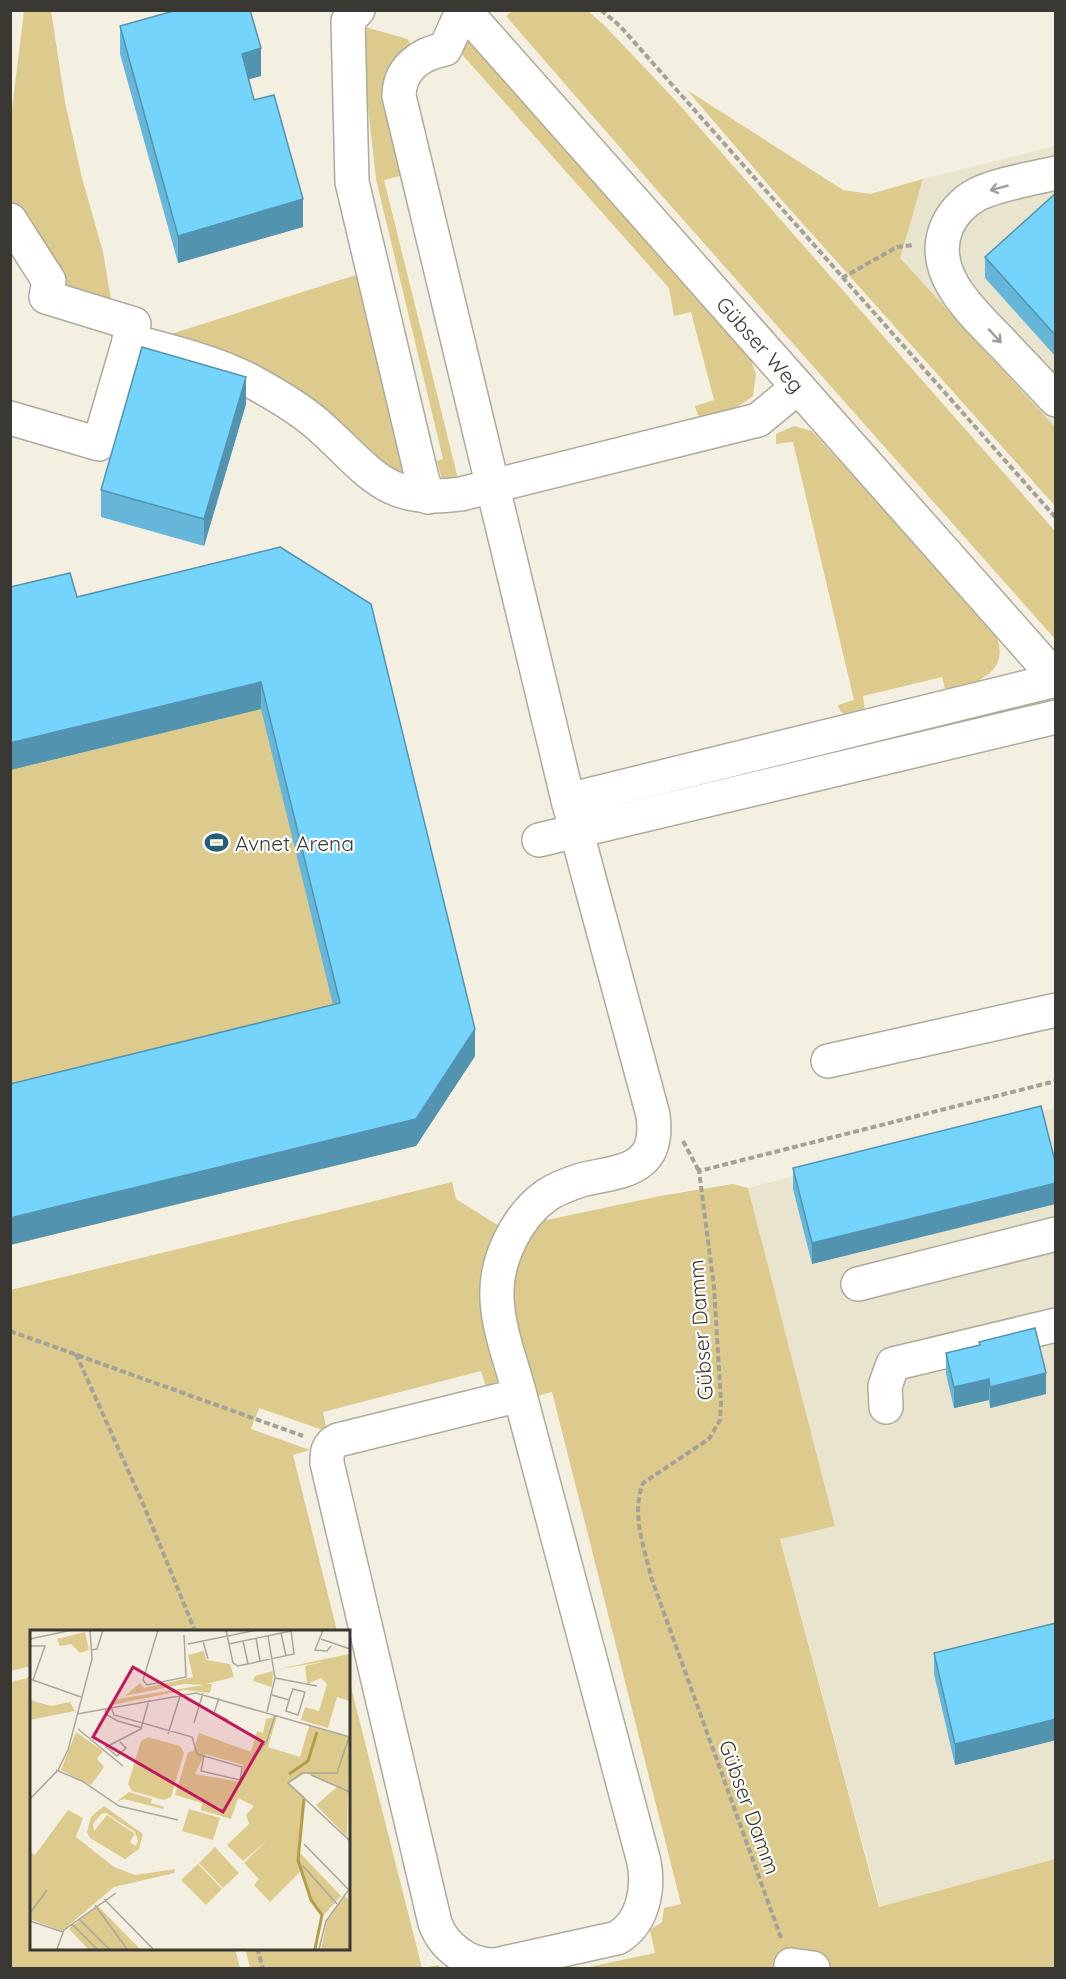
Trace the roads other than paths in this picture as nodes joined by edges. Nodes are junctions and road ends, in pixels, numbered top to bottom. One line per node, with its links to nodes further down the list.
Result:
1 (358, 10): 10 (street)
2 (464, 10): 6 (street, Gübser Weg); 9 (street)
3 (1056, 172): 7 (street, one-way to 7)
4 (10, 220): 5 (street)
5 (129, 340): 8 (street); 10 (street)
6 (798, 387): 9 (street); 11 (street, Gübser Weg)
7 (1056, 400)
8 (10, 418)
9 (492, 486): 10 (street); 13 (street)
10 (428, 497)
11 (1056, 679): 13 (street)
12 (1056, 717): 14 (street)
13 (568, 800): 14 (street)
14 (576, 832): 15 (street); 21 (street)
15 (539, 840)
16 (1056, 1010): 17 (street)
17 (828, 1061)
18 (1056, 1234): 19 (street)
19 (858, 1284)
20 (1056, 1325): 22 (street)
21 (520, 1395): 21 (street)
22 (886, 1407)

